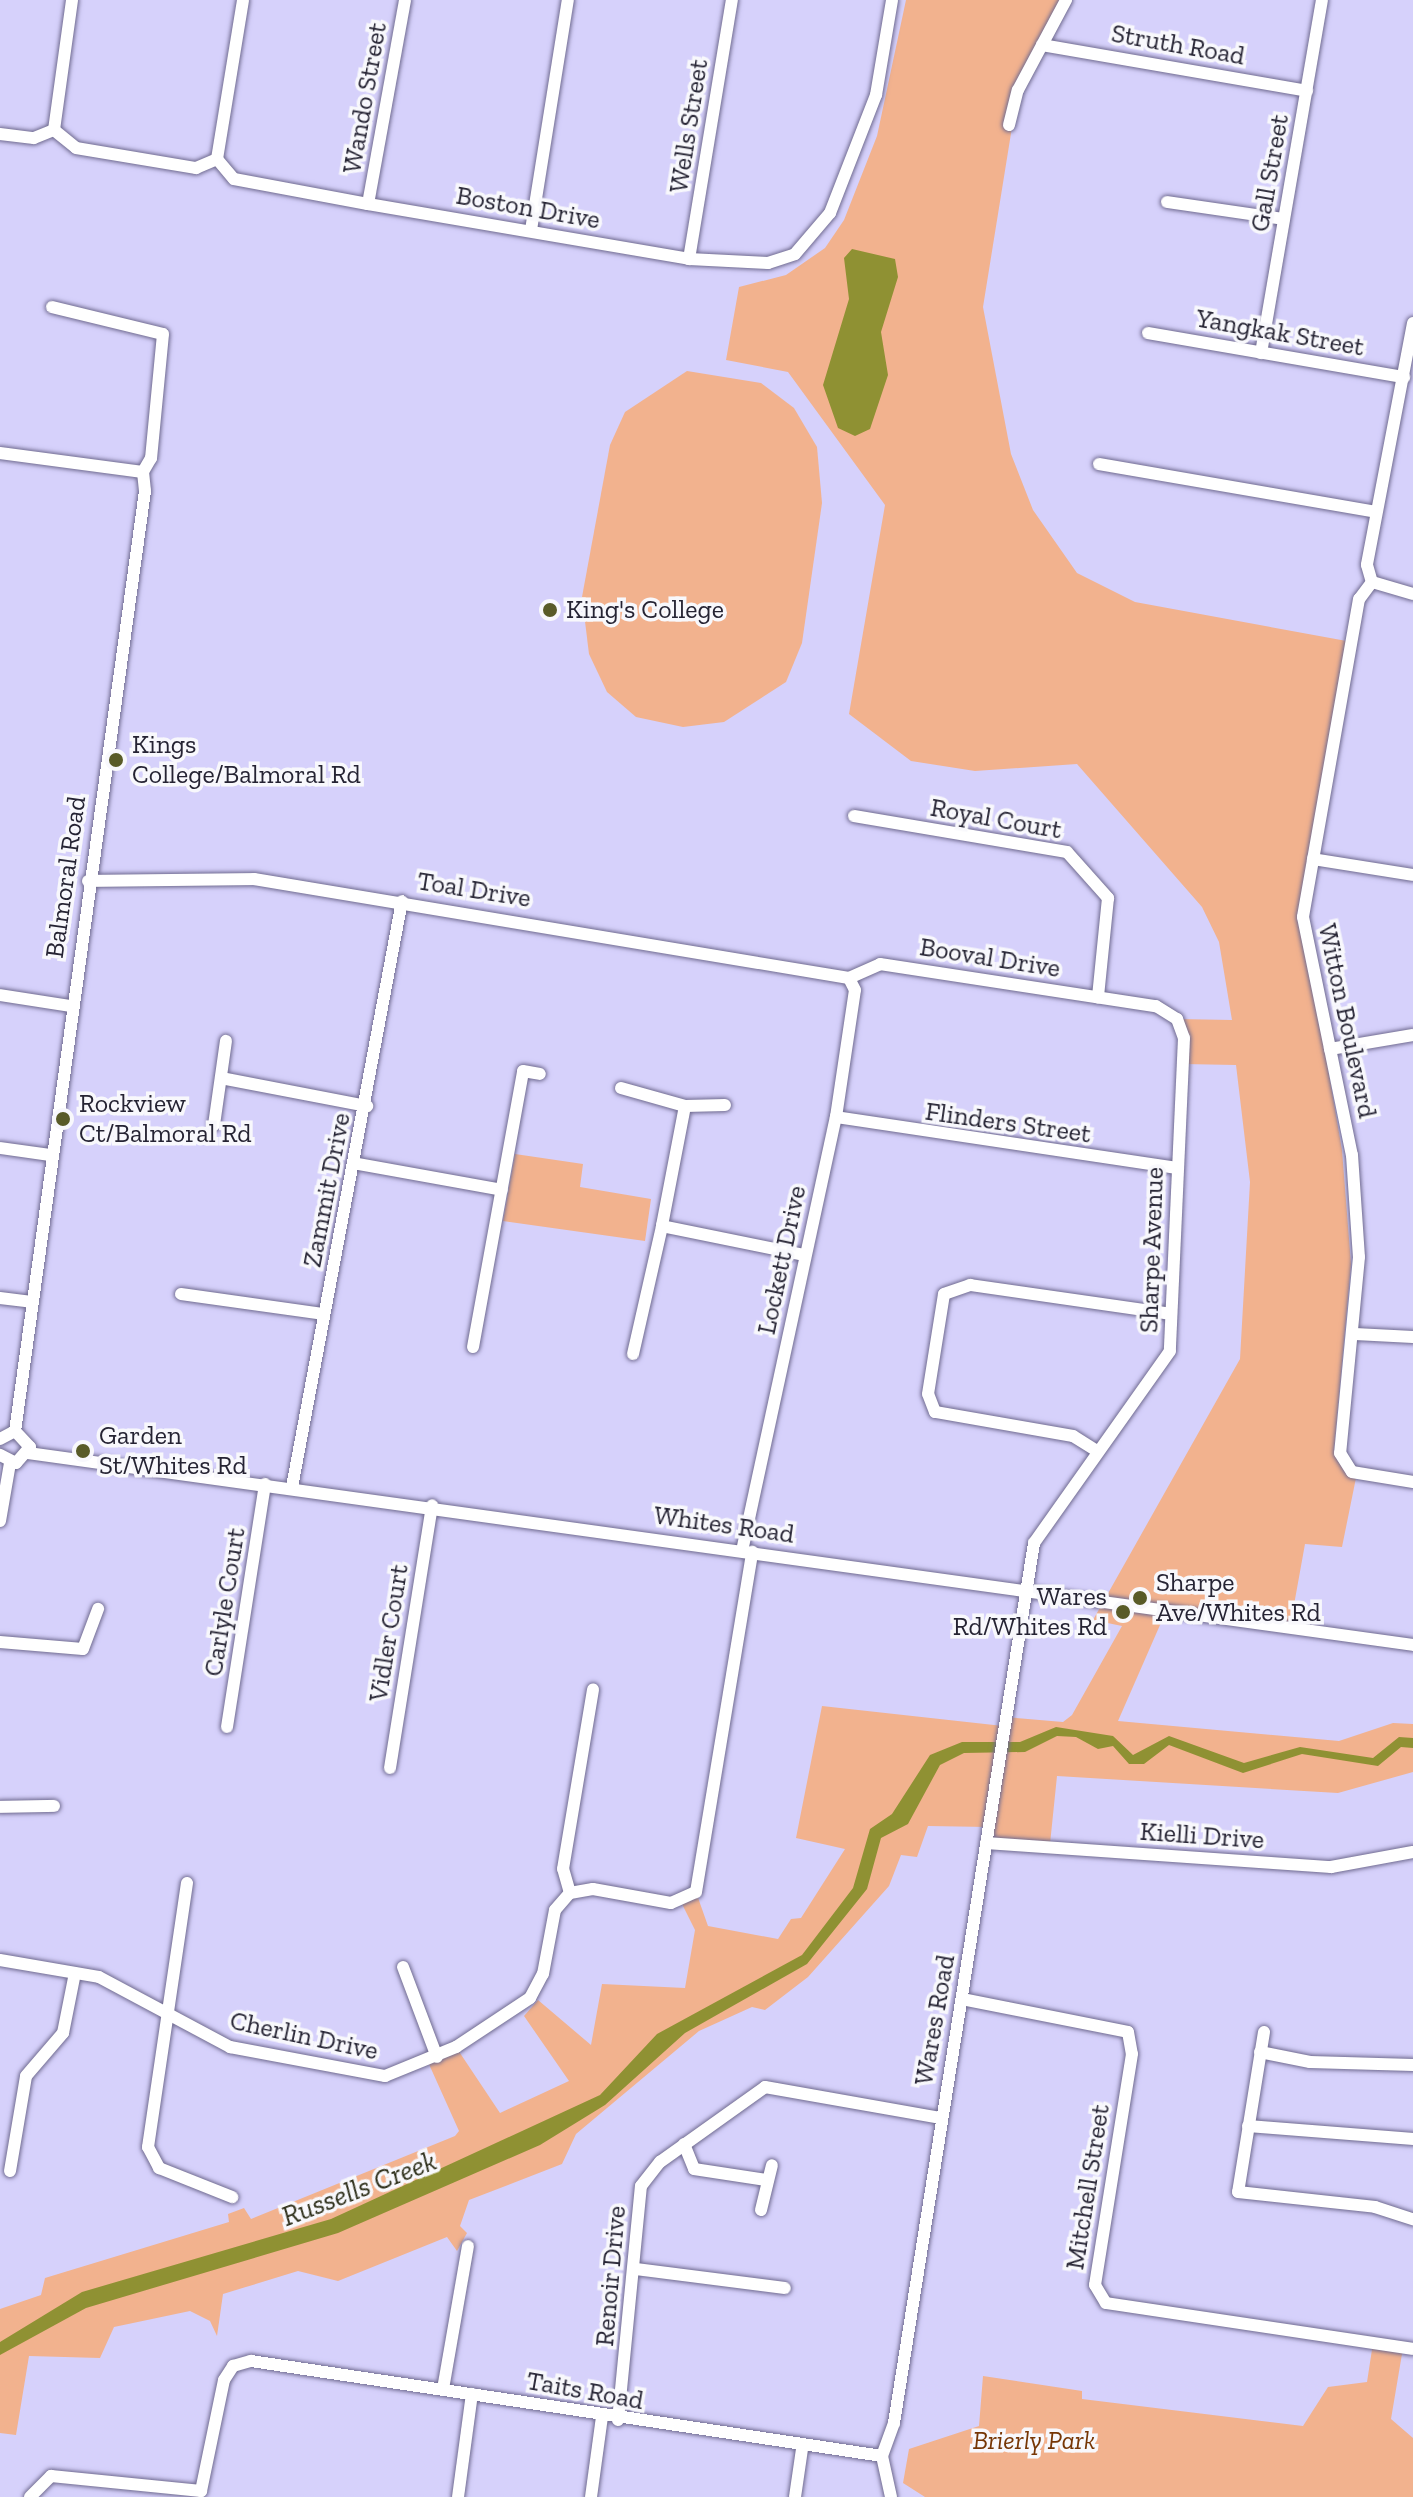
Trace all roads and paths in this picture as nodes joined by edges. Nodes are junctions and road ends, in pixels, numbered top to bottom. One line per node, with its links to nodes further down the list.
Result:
1 (72, 0): 12 (street)
2 (243, 0): 14 (street)
3 (405, 0): 16 (street, Wando Street)
4 (568, 0): 18 (street)
5 (732, 0): 19 (street, Wells Street)
6 (892, 0): 19 (street, Boston Drive)
7 (1066, 0): 9 (street)
8 (1322, 0): 10 (street, Gall Street)
9 (1042, 45): 10 (street, Struth Road); 11 (street)
10 (1307, 91): 17 (street, Gall Street)
11 (1009, 125)
12 (54, 130): 13 (street); 14 (street)
13 (0, 134)
14 (217, 159): 16 (street, Boston Drive)
15 (1167, 202): 17 (street)
16 (368, 204): 18 (street, Boston Drive)
17 (1284, 219): 23 (street, Gall Street)
18 (531, 230): 19 (street, Boston Drive)
19 (689, 259)
20 (52, 307): 27 (street, Balmoral Road)
21 (1413, 323): 24 (street, Witton Boulevard)
22 (1148, 333): 23 (street, Yangkak Street)
23 (1261, 353): 24 (street, Yangkak Street)
24 (1404, 377): 28 (street, Witton Boulevard)
25 (0, 453): 27 (street)
26 (1099, 464): 28 (street)
27 (143, 472): 34 (street, Balmoral Road)
28 (1376, 512): 29 (street, Witton Boulevard)
29 (1372, 582): 30 (street); 32 (street, Witton Boulevard)
30 (1413, 594)
31 (854, 816): 38 (street, Royal Court)
32 (1313, 859): 33 (street); 43 (street, Witton Boulevard)
33 (1413, 875)
34 (88, 881): 35 (street, Toal Drive); 40 (street, Balmoral Road)
35 (402, 901): 36 (street, Toal Drive); 50 (street, Zammit Drive)
36 (849, 978): 38 (street, Booval Drive); 52 (street, Lockett Drive)
37 (0, 995): 40 (street)
38 (1098, 997): 39 (street, Booval Drive)
39 (1127, 1001): 57 (street, Sharpe Avenue)
40 (70, 1006): 55 (street, Balmoral Road)
41 (1413, 1035): 43 (street)
42 (226, 1041): 47 (street)
43 (1330, 1049): 66 (street, Witton Boulevard)
44 (508, 1069): 45 (street)
45 (523, 1071): 46 (street); 58 (street)
46 (540, 1074)
47 (221, 1078): 50 (street); 53 (street)
48 (621, 1088): 51 (street)
49 (725, 1105): 51 (street)
50 (367, 1106): 56 (street, Zammit Drive)
51 (685, 1106): 59 (street)
52 (836, 1117): 57 (street, Flinders Street); 60 (street, Lockett Drive)
53 (214, 1125)
54 (0, 1148): 55 (street)
55 (50, 1155): 63 (street, Balmoral Road)
56 (358, 1164): 58 (street); 64 (street, Zammit Drive)
57 (1176, 1168): 65 (street, Sharpe Avenue)
58 (502, 1190): 68 (street)
59 (662, 1226): 60 (street); 69 (street)
60 (805, 1255): 80 (street, Lockett Drive)
61 (181, 1294): 64 (street)
62 (0, 1298): 63 (street)
63 (32, 1302): 70 (street, Balmoral Road)
64 (323, 1314): 77 (street, Zammit Drive)
65 (1171, 1314): 72 (street, Sharpe Avenue); 72 (street)
66 (1355, 1334): 67 (street); 75 (street, Witton Boulevard)
67 (1413, 1337)
68 (473, 1347)
69 (633, 1354)
70 (15, 1431): 71 (street); 73 (street)
71 (0, 1439)
72 (1097, 1451): 81 (street, Sharpe Avenue)
73 (28, 1453): 74 (street); 76 (street, Whites Road)
74 (5, 1459): 79 (street)
75 (1413, 1482)
76 (265, 1484): 77 (street, Whites Road); 86 (street, Carlyle Court)
77 (292, 1487): 78 (street, Whites Road)
78 (432, 1505): 80 (street, Whites Road); 87 (street, Vidler Court)
79 (0, 1521)
80 (747, 1551): 81 (street, Whites Road); 93 (street)
81 (1025, 1589): 84 (street, Whites Road); 90 (street, Wares Road)
82 (98, 1609): 83 (street)
83 (0, 1642)
84 (1413, 1645)
85 (593, 1689): 93 (street)
86 (227, 1727)
87 (390, 1768)
88 (54, 1806): 89 (street)
89 (0, 1807)
90 (986, 1843): 91 (street, Kielli Drive); 97 (street, Wares Road)
91 (1413, 1852)
92 (187, 1883): 98 (street)
93 (570, 1893): 101 (street, Cherlin Drive)
94 (0, 1960): 96 (street, Cherlin Drive)
95 (403, 1967): 101 (street)
96 (75, 1973): 98 (street, Cherlin Drive); 108 (street)
97 (962, 1999): 103 (street, Wares Road); 116 (street, Mitchell Street)
98 (169, 2018): 101 (street, Cherlin Drive); 110 (street)
99 (1264, 2032): 100 (street)
100 (1260, 2052): 102 (street); 104 (street)
101 (437, 2057)
102 (1413, 2065)
103 (941, 2118): 106 (street, Renoir Drive); 122 (street, Wares Road)
104 (1248, 2126): 105 (street); 112 (street)
105 (1413, 2139)
106 (684, 2144): 109 (street); 114 (street, Renoir Drive)
107 (772, 2165): 109 (street)
108 (10, 2171)
109 (766, 2180): 111 (street)
110 (232, 2197)
111 (761, 2210)
112 (1413, 2219)
113 (468, 2246): 117 (street)
114 (636, 2269): 115 (street); 120 (street, Renoir Drive)
115 (785, 2288)
116 (1413, 2349)
117 (443, 2389): 118 (street, Taits Road); 123 (street, Taits Road)
118 (472, 2394): 119 (street, Taits Road); 125 (street)
119 (602, 2417): 120 (street, Taits Road); 126 (street)
120 (618, 2420): 121 (street, Taits Road)
121 (802, 2449): 122 (street, Taits Road); 127 (street)
122 (882, 2456): 128 (street)
123 (203, 2494): 124 (street)
124 (30, 2497)
125 (458, 2497)
126 (591, 2497)
127 (795, 2497)
128 (891, 2497)

